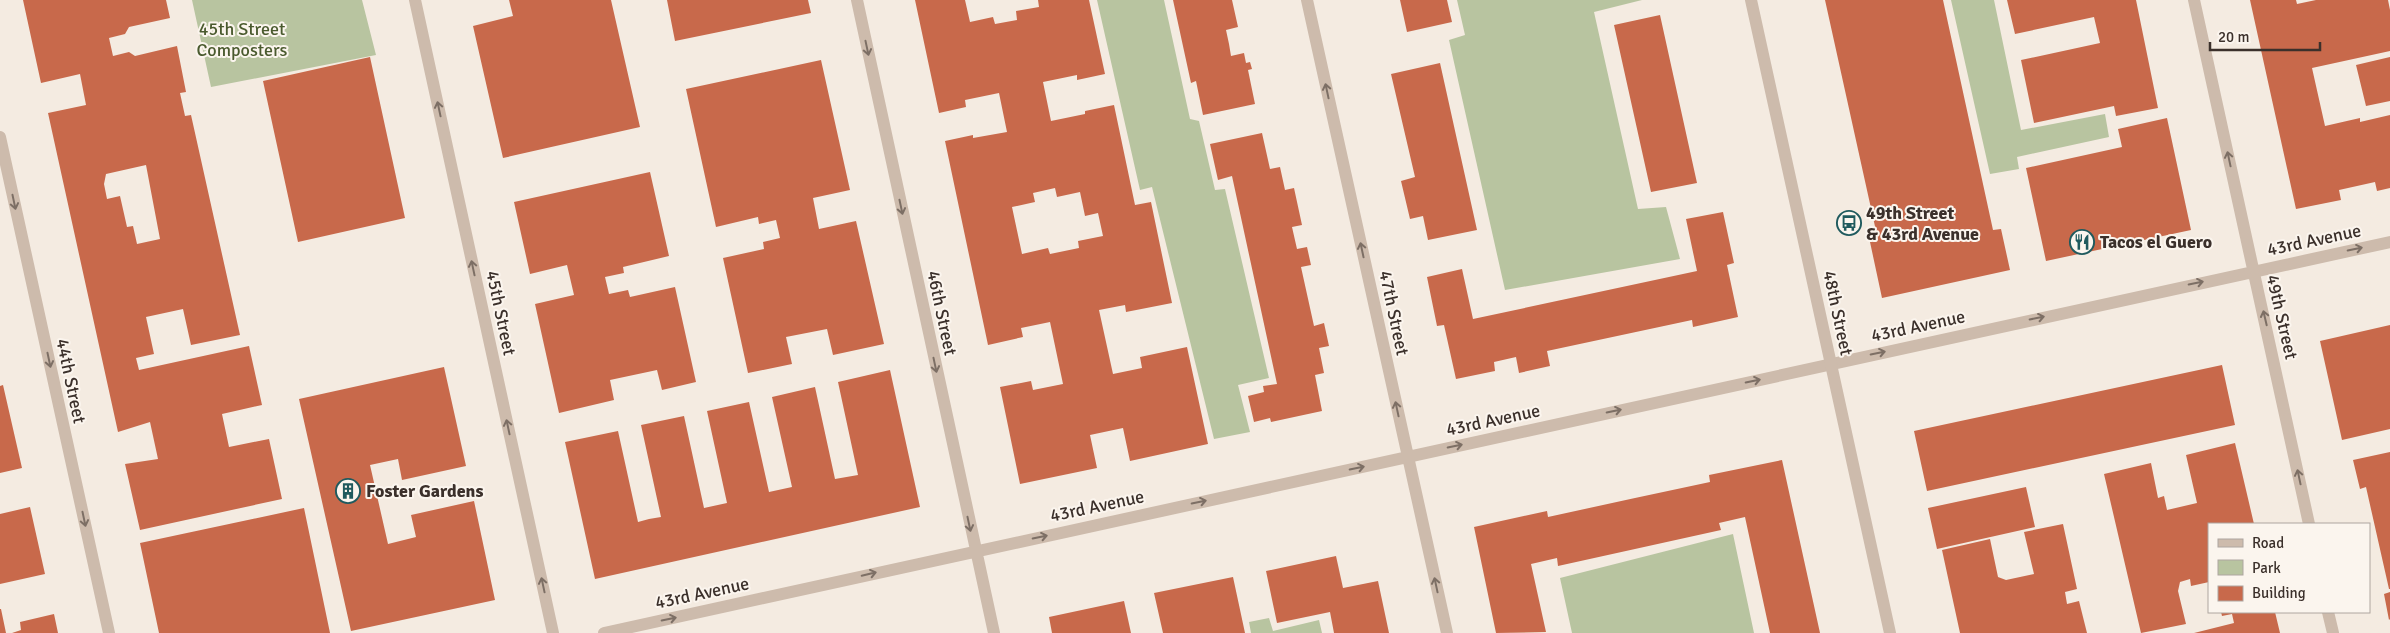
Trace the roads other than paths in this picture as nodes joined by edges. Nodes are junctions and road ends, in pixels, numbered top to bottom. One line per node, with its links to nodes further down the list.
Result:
1 (415, 0): 15 (street, 45th Street, one-way to 1)
2 (857, 0): 12 (street, 46th Street, one-way to 12)
3 (1307, 0): 10 (street, 47th Street, one-way to 3)
4 (1751, 0): 9 (street, 48th Street)
5 (2194, 0): 8 (street, 49th Street, one-way to 5)
6 (0, 137): 14 (street, 44th Street, one-way to 14)
7 (2390, 242): 8 (street, 43rd Avenue, one-way to 7)
8 (2254, 270): 9 (street, 43rd Avenue, one-way to 8); 11 (street, 49th Street, one-way to 8)
9 (1831, 364): 10 (street, 43rd Avenue, one-way to 9); 19 (street, 48th Street)
10 (1408, 456): 12 (street, 43rd Avenue, one-way to 10); 18 (street, 47th Street, one-way to 10)
11 (2309, 523)
12 (975, 551): 16 (street, 43rd Avenue, one-way to 12); 17 (street, 46th Street)
13 (2328, 613): 20 (street)
14 (109, 633)
15 (553, 633)
16 (604, 633)
17 (994, 633)
18 (1447, 633)
19 (1890, 633)
20 (2333, 633)

